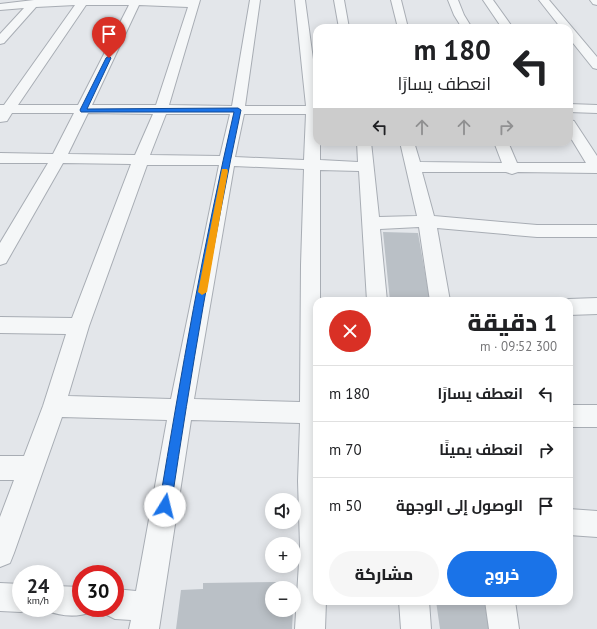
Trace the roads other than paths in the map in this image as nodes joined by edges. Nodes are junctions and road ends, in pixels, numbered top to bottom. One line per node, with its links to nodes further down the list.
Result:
1 (255, 0): 27 (street)
2 (300, 0): 21 (street)
3 (339, 0): 13 (street)
4 (396, 0): 14 (street)
5 (453, 0): 15 (street)
6 (488, 0): 16 (street)
7 (544, 0): 17 (street)
8 (84, 1): 9 (street); 10 (street); 23 (street)
9 (136, 1): 11 (street); 25 (street)
10 (28, 2): 12 (street); 19 (street)
11 (194, 2): 26 (street)
12 (0, 8)
13 (343, 24)
14 (402, 24)
15 (464, 24)
16 (505, 24)
17 (564, 24)
18 (573, 35): 20 (street)
19 (0, 41)
20 (596, 62)
21 (313, 95)
22 (573, 108): 24 (street)
23 (4, 109): 25 (street); 29 (street)
24 (597, 109)
25 (83, 110): 26 (street); 36 (street)
26 (161, 110): 27 (street); 37 (street)
27 (238, 110): 28 (street); 38 (street)
28 (313, 110)
29 (0, 121)
30 (573, 130): 42 (street)
31 (314, 146): 39 (street)
32 (364, 146): 40 (street)
33 (409, 146): 41 (street)
34 (502, 146): 43 (street)
35 (0, 158): 36 (street)
36 (58, 159): 37 (street); 47 (street)
37 (141, 159): 38 (street); 53 (street)
38 (227, 161): 39 (street); 56 (street)
39 (313, 165): 40 (street); 54 (street)
40 (367, 167): 45 (street)
41 (413, 167): 43 (street); 44 (street)
42 (597, 168): 43 (street)
43 (512, 169)
44 (427, 221): 45 (street); 46 (street); 49 (street)
45 (372, 223): 48 (street)
46 (597, 231)
47 (0, 258)
48 (377, 297)
49 (439, 297)
50 (597, 306): 51 (street)
51 (573, 307)
52 (0, 325): 53 (street)
53 (79, 326): 55 (street)
54 (313, 376)
55 (54, 406): 56 (street); 62 (street)
56 (181, 408): 57 (street); 73 (street)
57 (313, 413)
58 (573, 416): 59 (street)
59 (597, 416)
60 (313, 436): 63 (street)
61 (0, 468): 62 (street)
62 (32, 468): 66 (street)
63 (313, 507)
64 (573, 522): 65 (street)
65 (597, 524)
66 (0, 553)
67 (313, 588): 74 (street)
68 (0, 597): 69 (street)
69 (12, 598)
70 (414, 605): 75 (street)
71 (501, 605): 76 (street)
72 (124, 608): 73 (street)
73 (146, 617)
74 (310, 629)
75 (416, 629)
76 (504, 629)

